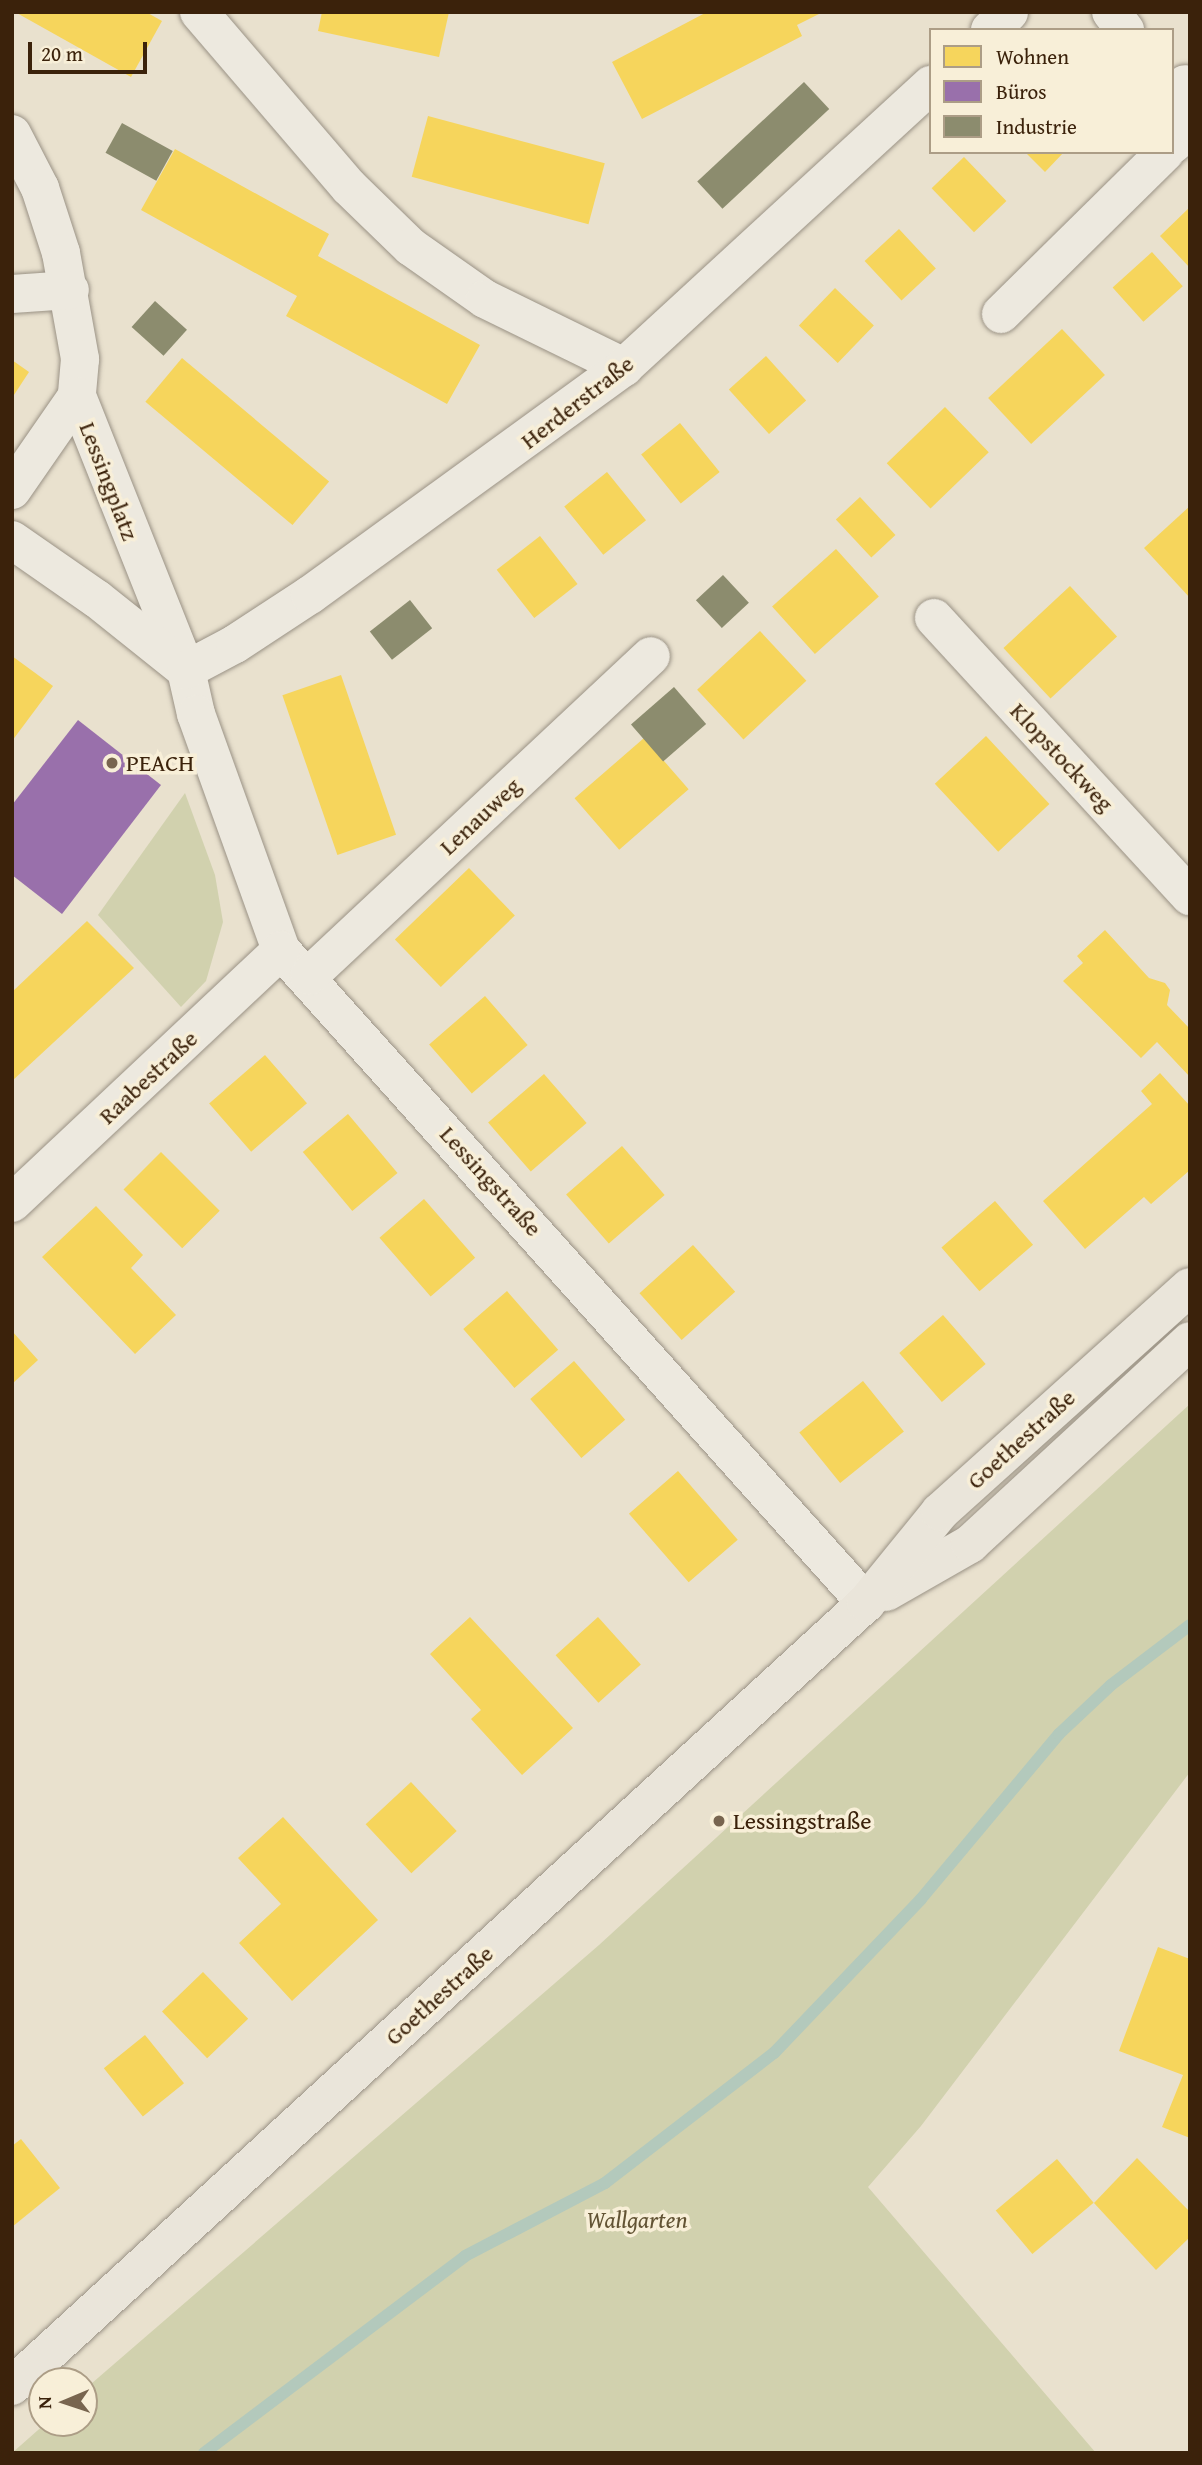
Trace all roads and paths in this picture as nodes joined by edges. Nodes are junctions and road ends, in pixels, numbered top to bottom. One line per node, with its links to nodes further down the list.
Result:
1 (199, 12): 14 (street)
2 (1009, 12): 4 (street)
3 (1111, 12): 5 (street)
4 (992, 28)
5 (1123, 28)
6 (1182, 81): 9 (street)
7 (929, 87): 14 (street, Herderstraße)
8 (12, 134): 11 (street)
9 (1177, 146)
10 (1169, 154): 13 (street)
11 (70, 290): 12 (street); 15 (street)
12 (12, 294)
13 (1001, 314)
14 (624, 367): 20 (street, Herderstraße)
15 (77, 396): 16 (street, Lessingplatz); 20 (street, Lessingplatz)
16 (12, 490)
17 (12, 540): 20 (street)
18 (934, 618): 22 (street, Klopstockweg)
19 (651, 656): 24 (street, Lenauweg)
20 (186, 670): 21 (street, Lessingplatz)
21 (196, 713): 23 (street, Lessingstraße)
22 (1190, 896)
23 (281, 950): 24 (street, Lessingstraße); 25 (street, Raabestraße)
24 (309, 976): 28 (street, Lessingstraße)
25 (12, 1203)
26 (1190, 1287): 28 (main road, Goethestraße)
27 (1190, 1341): 28 (main road, Goethestraße)
28 (866, 1604): 29 (main road, Goethestraße)
29 (17, 2372)

